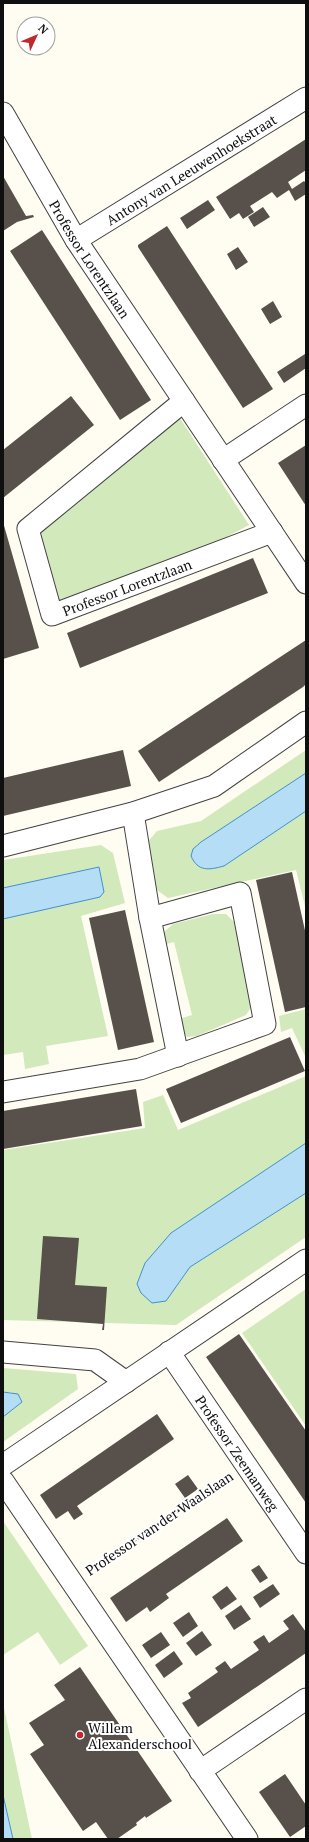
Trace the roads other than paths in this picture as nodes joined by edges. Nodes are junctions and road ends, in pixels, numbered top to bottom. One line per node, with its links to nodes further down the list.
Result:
1 (306, 98): 3 (street, Antony van Leeuwenhoekstraat)
2 (3, 113): 3 (street, Professor Lorentzlaan)
3 (76, 240): 4 (street, Professor Lorentzlaan)
4 (184, 400): 6 (street, Professor Lorentzlaan); 7 (street, Professor Lorentzlaan)
5 (306, 405): 6 (street)
6 (223, 460): 7 (street, Professor Lorentzlaan)
7 (272, 532): 8 (street, Professor Lorentzlaan)
8 (306, 583)
9 (306, 722): 10 (street)
10 (133, 813): 11 (street); 12 (street)
11 (3, 846)
12 (150, 918): 13 (street); 13 (street)
13 (178, 1056): 14 (street)
14 (3, 1092)
15 (306, 1260): 17 (street)
16 (3, 1352): 18 (street)
17 (169, 1352): 18 (street); 21 (street, Professor Zeemanweg)
18 (126, 1382): 19 (street)
19 (3, 1465)
20 (3, 1481): 23 (street, Professor van der Waalslaan)
21 (306, 1553)
22 (306, 1699): 23 (street)
23 (200, 1771): 24 (street, Professor van der Waalslaan)
24 (225, 1806): 25 (street, Professor van der Waalslaan); 26 (street, Professor van der Waalslaan)
25 (235, 1839)
26 (247, 1839)

